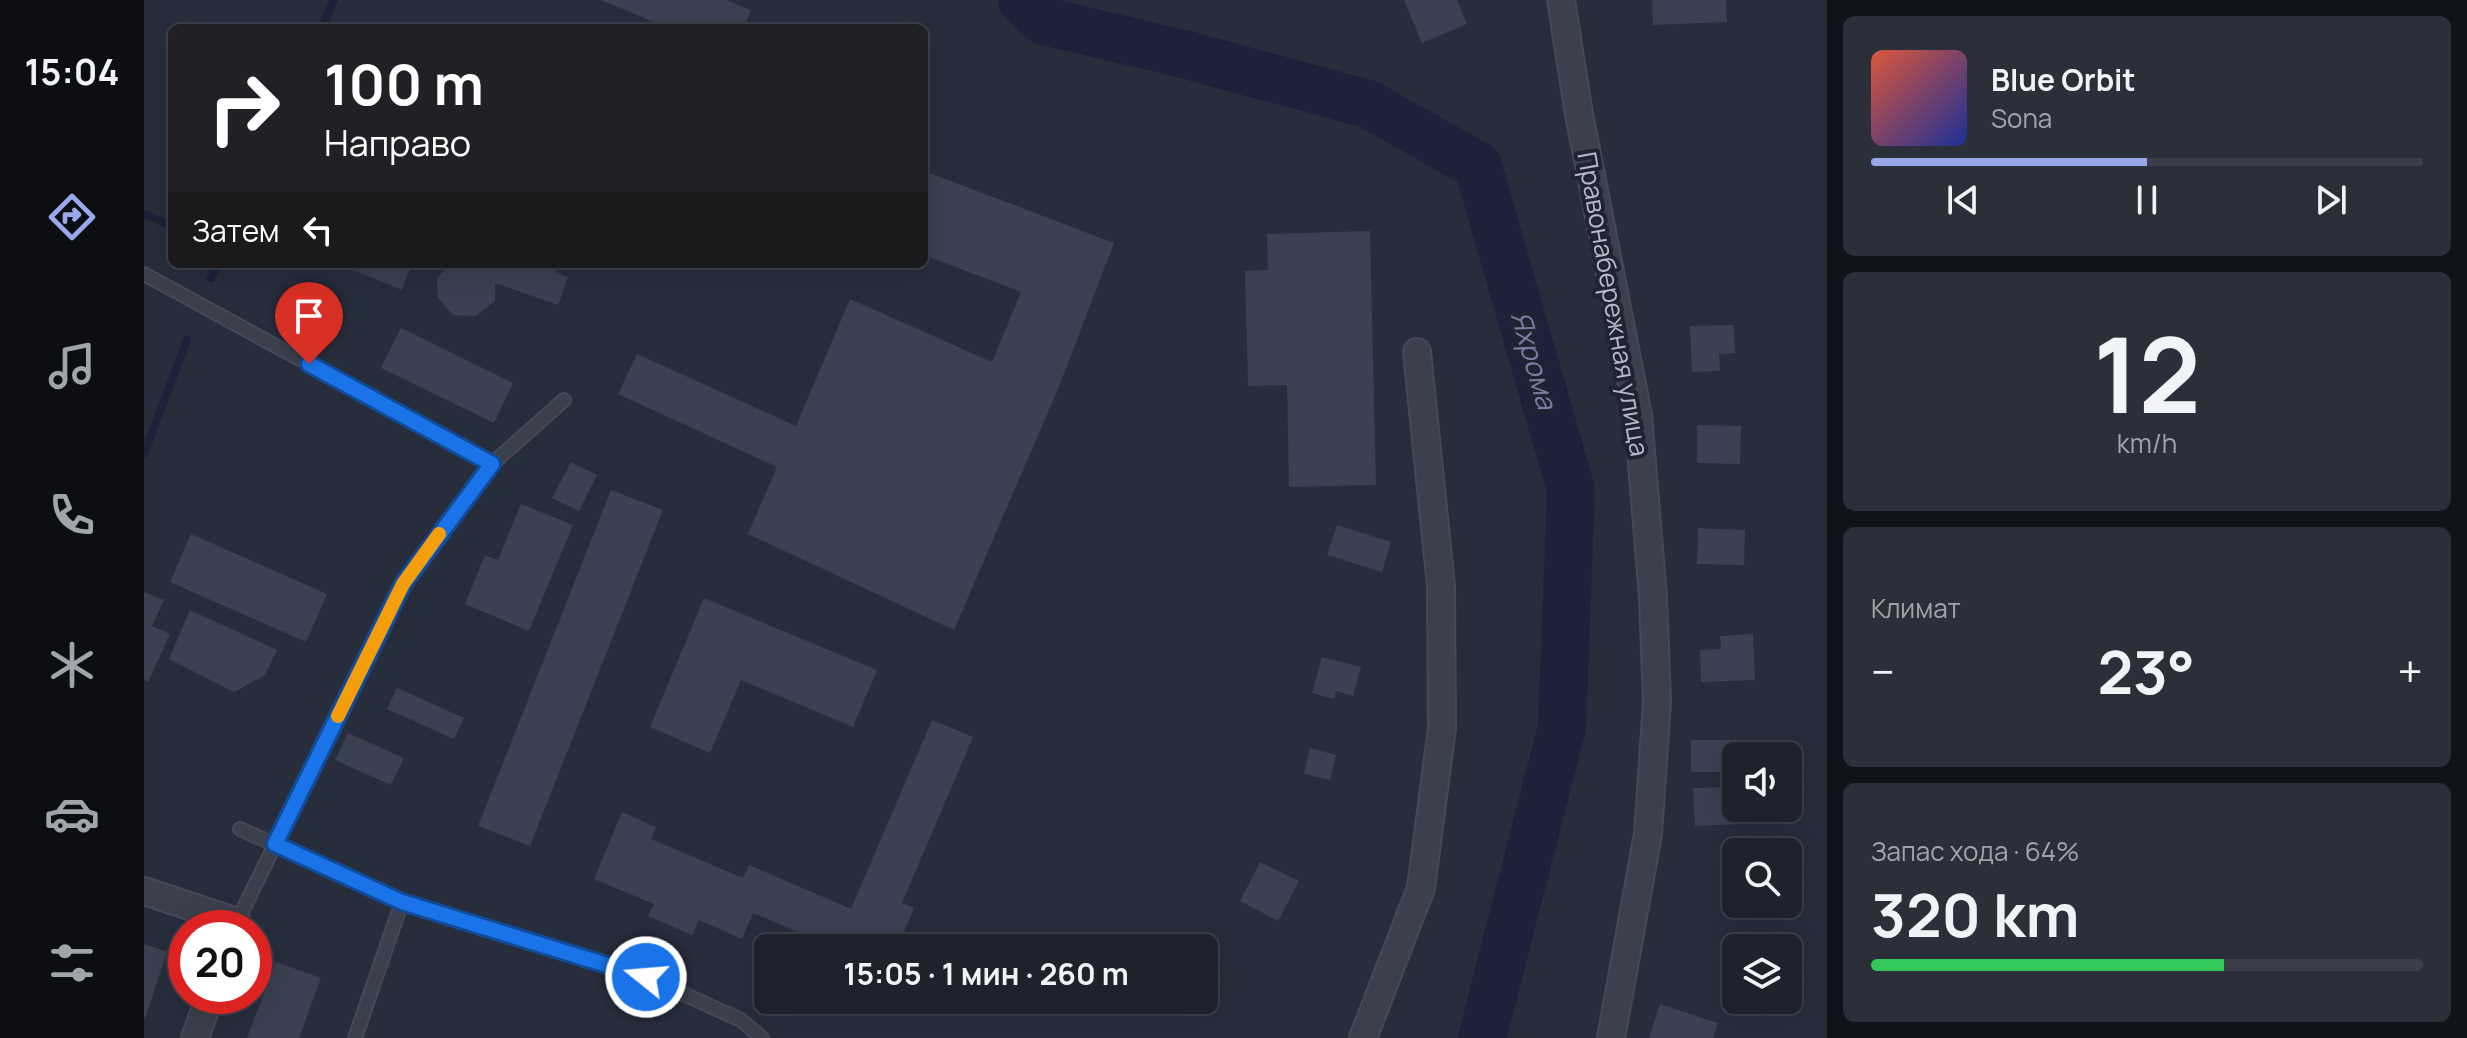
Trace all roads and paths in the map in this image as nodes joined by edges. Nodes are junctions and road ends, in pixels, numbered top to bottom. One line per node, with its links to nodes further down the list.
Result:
1 (1561, 0): 17 (street, Правонабережная улица)
2 (144, 274): 5 (lane)
3 (1417, 352): 16 (street)
4 (564, 400): 5 (lane)
5 (492, 464): 7 (lane)
6 (240, 829): 7 (lane)
7 (275, 844): 9 (lane); 11 (lane)
8 (144, 891): 10 (street)
9 (402, 902): 14 (lane); 15 (lane)
10 (195, 910)
11 (243, 910)
12 (204, 1014): 13 (street)
13 (195, 1038)
14 (355, 1038)
15 (762, 1038)
16 (1363, 1038)
17 (1611, 1038)

